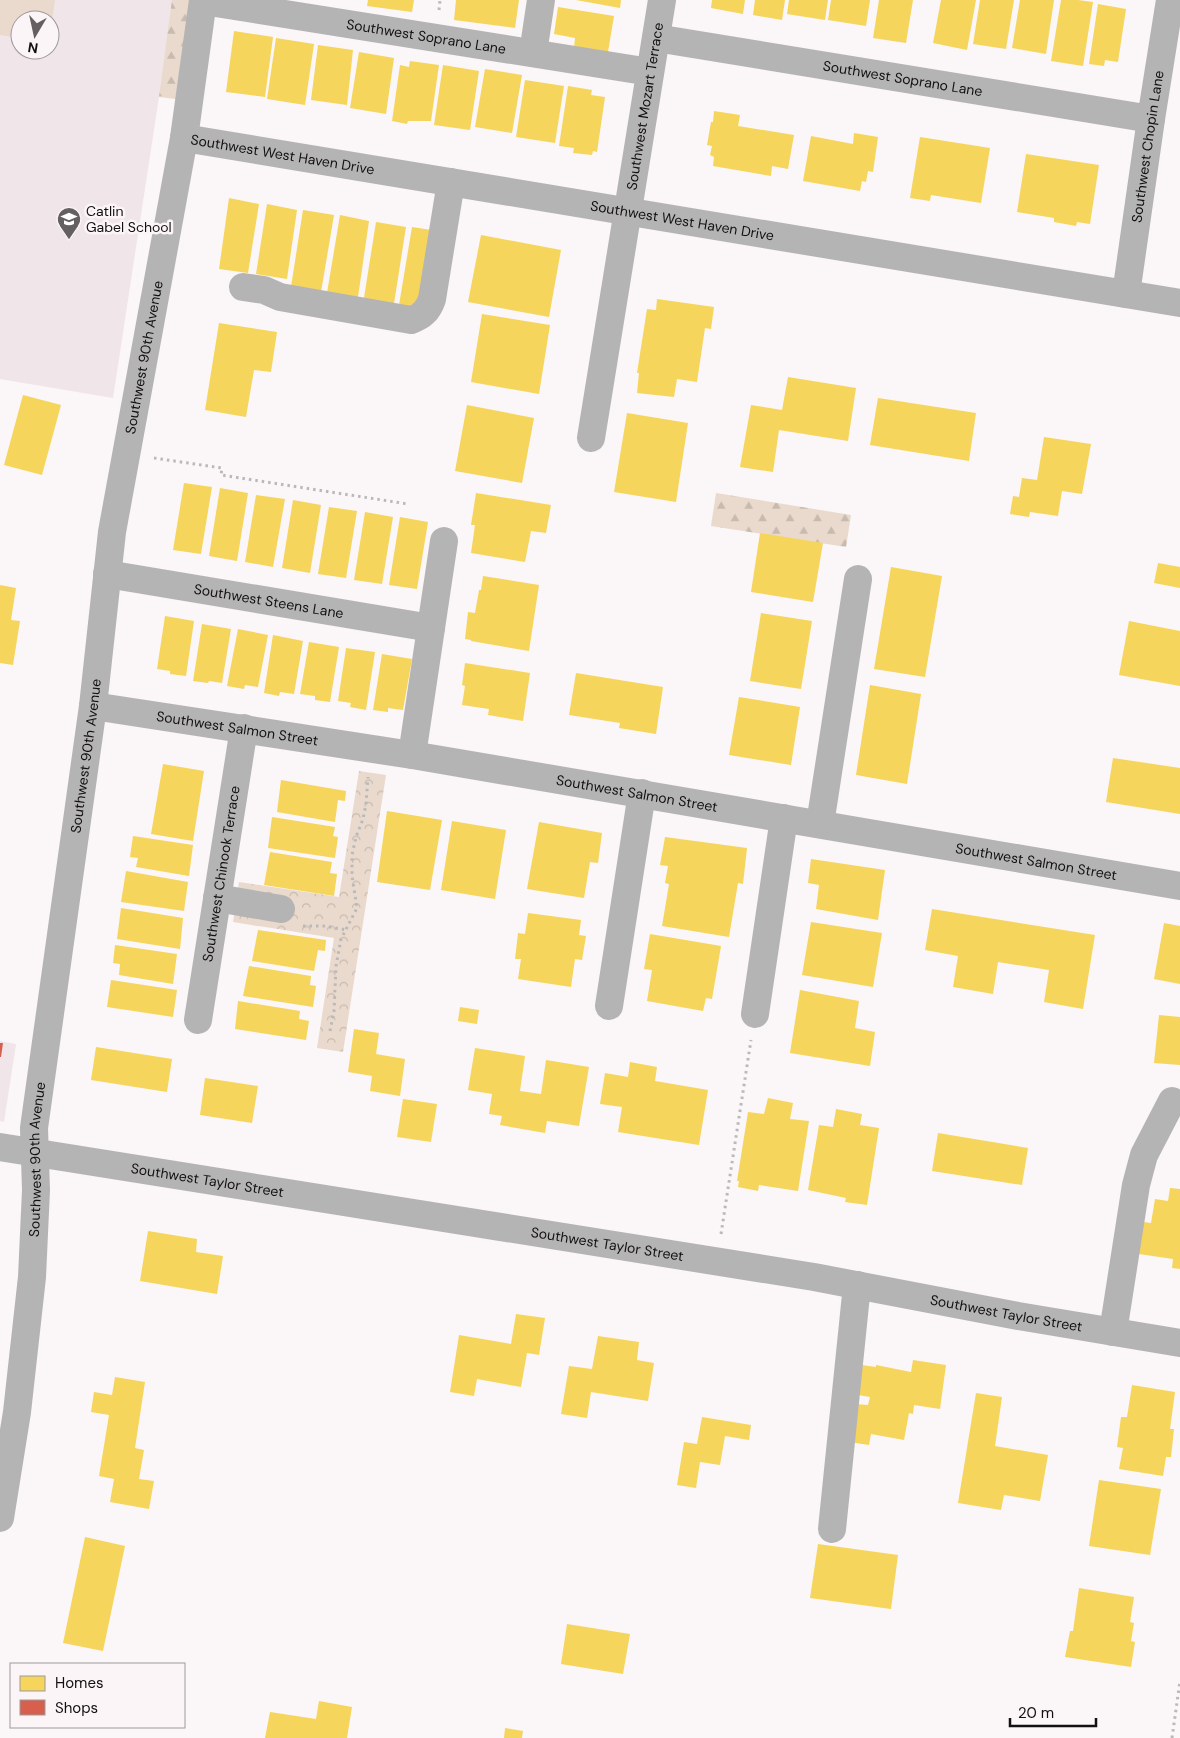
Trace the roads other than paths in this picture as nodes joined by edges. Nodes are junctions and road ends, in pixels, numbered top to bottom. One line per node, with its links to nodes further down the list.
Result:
1 (541, 0): 7 (street)
2 (662, 0): 6 (street, Southwest Mozart Terrace)
3 (1170, 0): 9 (street, Southwest Chopin Lane)
4 (203, 1): 5 (street, Southwest Soprano Lane); 10 (street, Southwest 90th Avenue)
5 (332, 11): 7 (street, Southwest Soprano Lane)
6 (656, 38): 8 (street, Southwest Mozart Terrace); 9 (street, Southwest Soprano Lane)
7 (533, 53): 8 (street, Southwest Soprano Lane)
8 (650, 72): 12 (street, Southwest Mozart Terrace)
9 (1151, 119): 14 (street, Southwest Chopin Lane)
10 (184, 138): 11 (street, Southwest West Haven Drive); 18 (street, Southwest 90th Avenue)
11 (451, 182): 12 (street, Southwest West Haven Drive); 13 (street)
12 (628, 211): 14 (street, Southwest West Haven Drive); 16 (street, Southwest Mozart Terrace)
13 (243, 286)
14 (1126, 294): 15 (street, Southwest West Haven Drive)
15 (1180, 303)
16 (591, 438)
17 (444, 541): 20 (street)
18 (107, 574): 20 (street, Southwest Steens Lane); 21 (street, Southwest 90th Avenue)
19 (858, 579): 26 (street)
20 (431, 628): 23 (street)
21 (93, 706): 22 (street, Southwest Salmon Street); 35 (street, Southwest 90th Avenue)
22 (244, 728): 23 (street, Southwest Salmon Street); 28 (street, Southwest Chinook Terrace)
23 (412, 755): 24 (street, Southwest Salmon Street)
24 (642, 794): 25 (street, Southwest Salmon Street); 30 (street)
25 (784, 818): 26 (street, Southwest Salmon Street); 31 (street)
26 (820, 824): 27 (street, Southwest Salmon Street)
27 (1180, 886)
28 (217, 898): 29 (street); 32 (street, Southwest Chinook Terrace)
29 (281, 909)
30 (609, 1006)
31 (756, 1014)
32 (198, 1020)
33 (1172, 1101): 37 (street)
34 (0, 1147): 35 (street, Southwest Taylor Street)
35 (34, 1153): 36 (street, Southwest Taylor Street); 39 (street, Southwest 90th Avenue)
36 (857, 1286): 37 (street, Southwest Taylor Street); 40 (street)
37 (1113, 1332): 38 (street, Southwest Taylor Street)
38 (1180, 1343)
39 (0, 1518)
40 (832, 1529)

